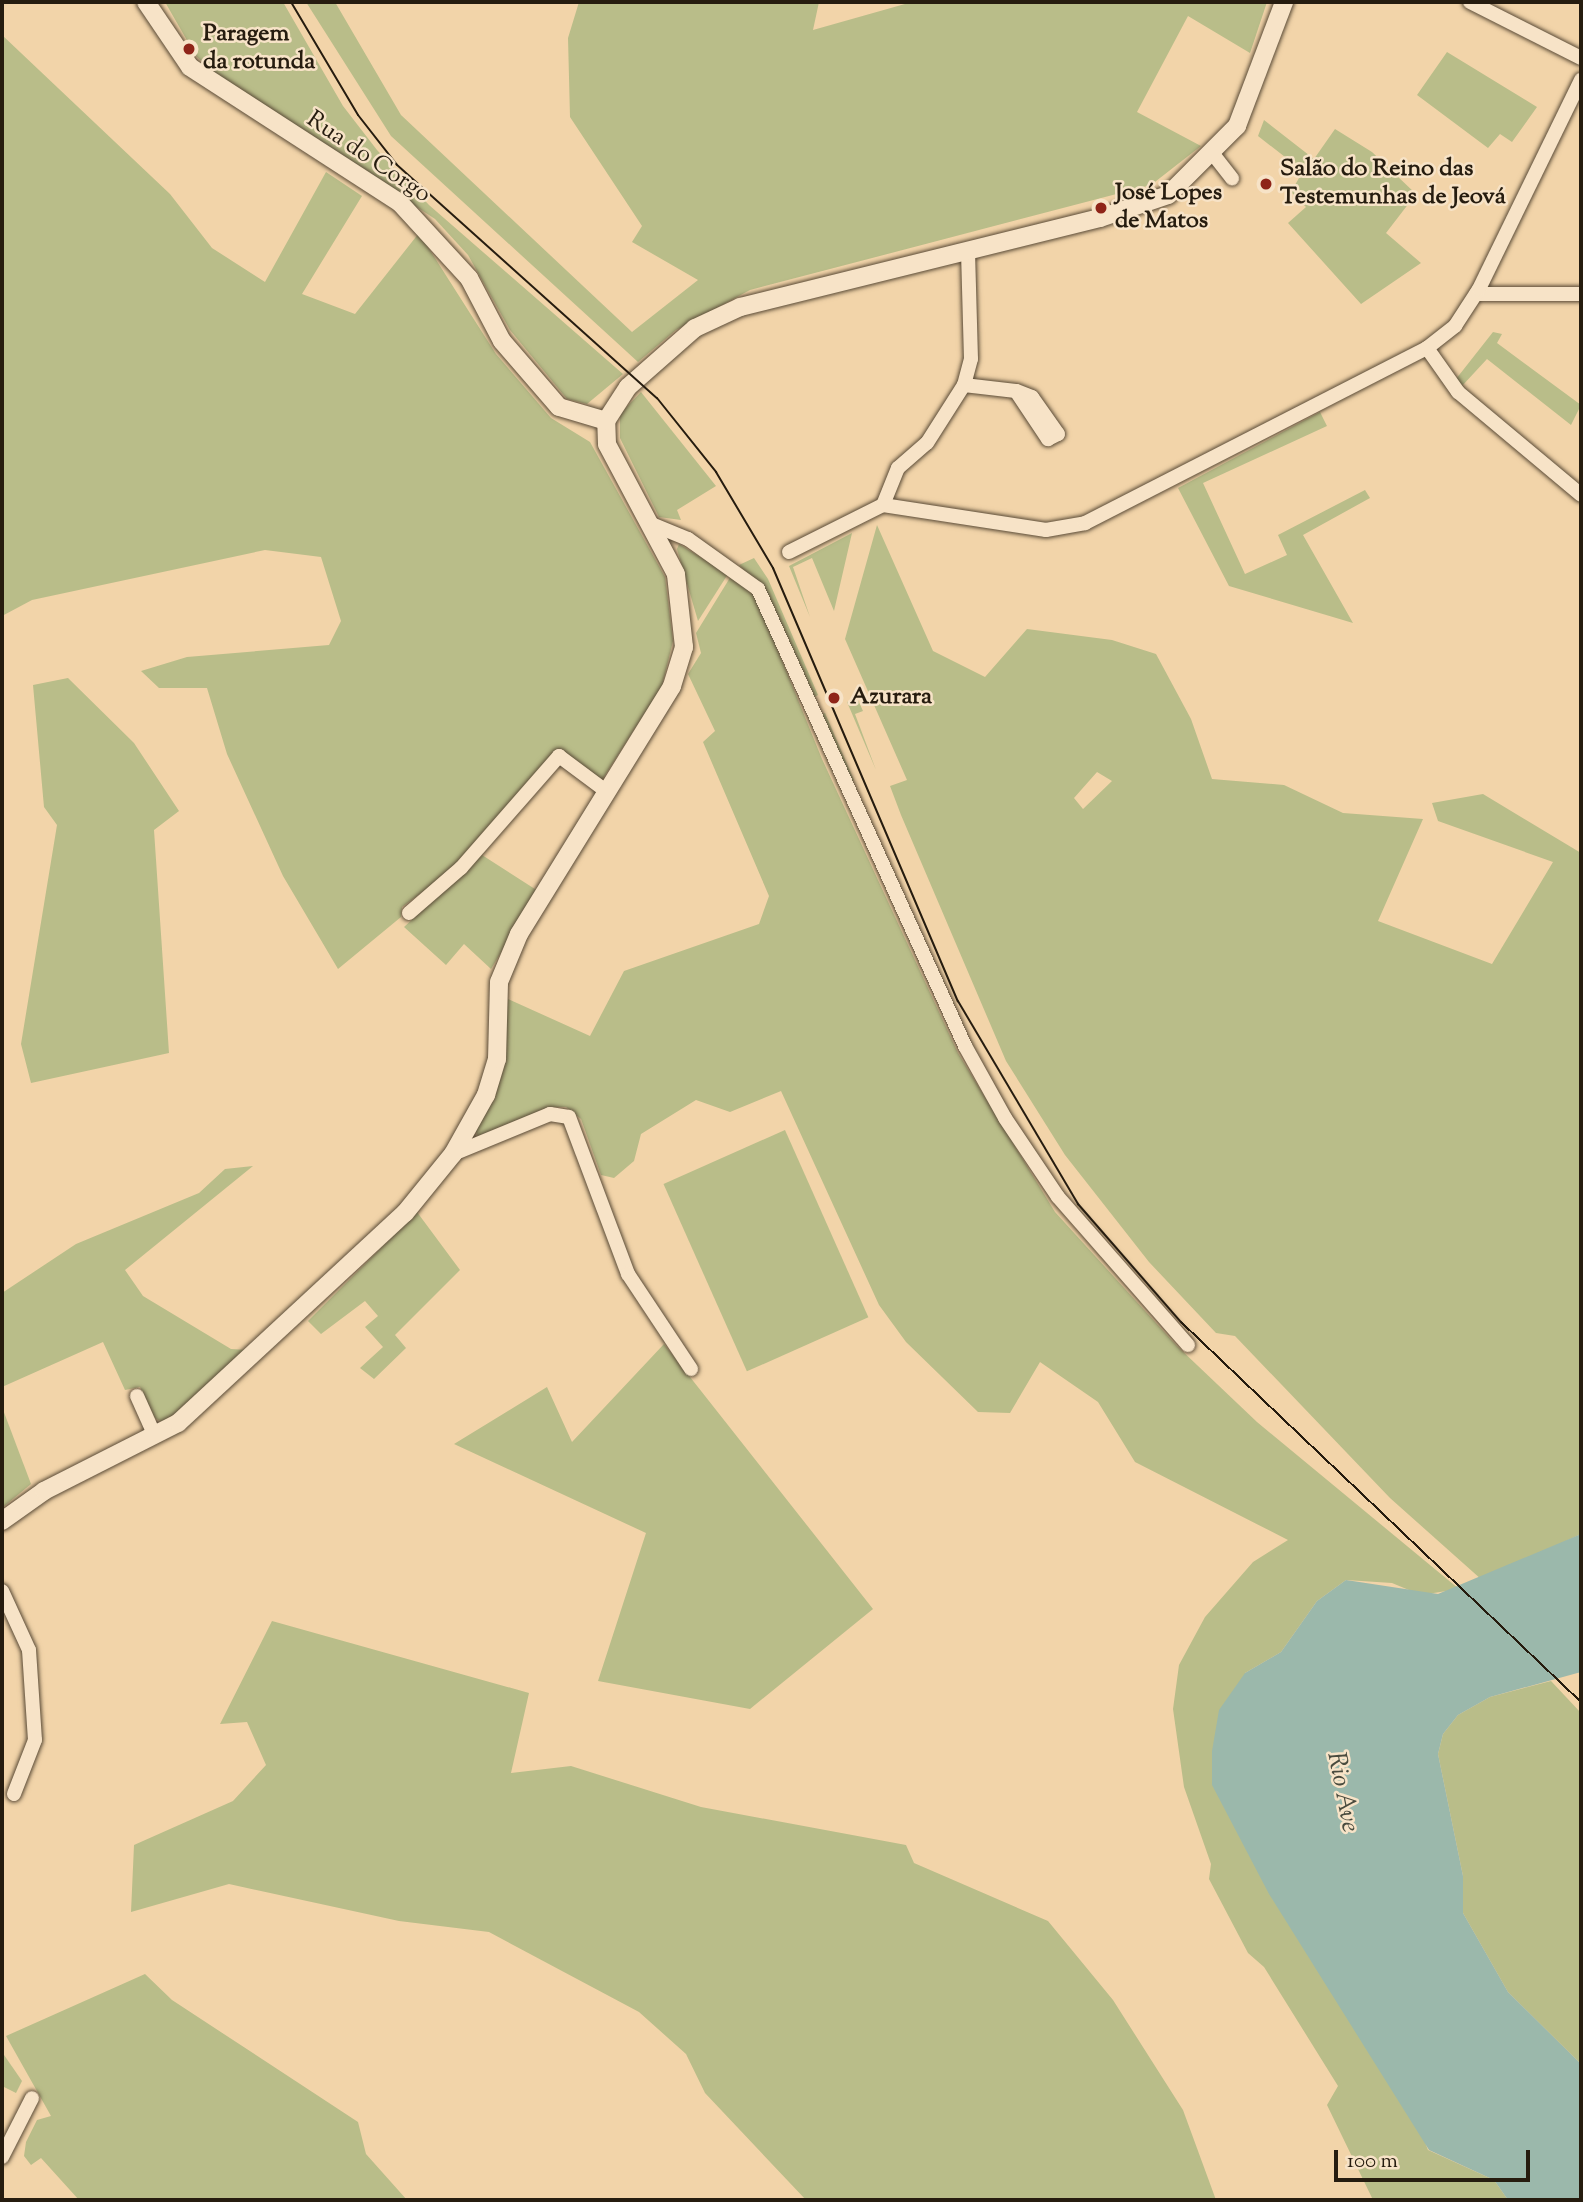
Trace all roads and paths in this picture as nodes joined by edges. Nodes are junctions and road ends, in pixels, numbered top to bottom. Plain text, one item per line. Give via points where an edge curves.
1 (146, 2) edge
2 (1284, 2) edge
3 (1470, 2) edge
4 (1581, 58) edge
5 (1581, 80) edge
6 (1213, 154) junction
7 (1232, 178) dead end
8 (968, 250) junction
9 (1476, 294) junction
10 (1581, 294) edge
11 (1427, 348) junction
12 (964, 385) junction
13 (1016, 391) dead end
14 (606, 421) junction
15 (1581, 495) edge
16 (883, 505) junction
17 (649, 523) junction
18 (789, 552) dead end
19 (606, 791) junction
20 (409, 913) dead end
21 (453, 1154) junction
22 (1188, 1345) dead end
23 (691, 1369) dead end
24 (137, 1396) dead end
25 (154, 1434) junction
26 (2, 1521) edge
27 (2, 1591) edge
28 (14, 1794) dead end
29 (32, 2098) dead end
30 (2, 2157) edge

1 - 14 street, Rua do Corgo via 190,67 400,203 469,278 502,341 559,407
2 - 6 street via 1237,126
3 - 4 street
5 - 9 street
6 - 7 street
6 - 8 street via 1168,195 1132,209
8 - 12 street via 971,359
8 - 14 street via 778,295 706,323 657,357
9 - 10 street
9 - 11 street via 1455,326
11 - 15 street via 1458,392
11 - 16 street via 1085,523 1046,530
12 - 13 street
12 - 16 street via 927,443 898,468
14 - 17 street via 607,444
16 - 18 street
17 - 19 street via 676,574 684,605 684,648 672,686
17 - 22 street via 688,539 758,589 965,1046 1005,1118 1058,1197
19 - 20 street via 559,756 461,868
19 - 21 street via 519,934 499,982 497,1059 486,1095
21 - 23 street via 550,1114 569,1117 628,1275
21 - 25 street via 405,1213 178,1423
24 - 25 street
25 - 26 street via 44,1491
27 - 28 street via 29,1650 35,1740
29 - 30 street

